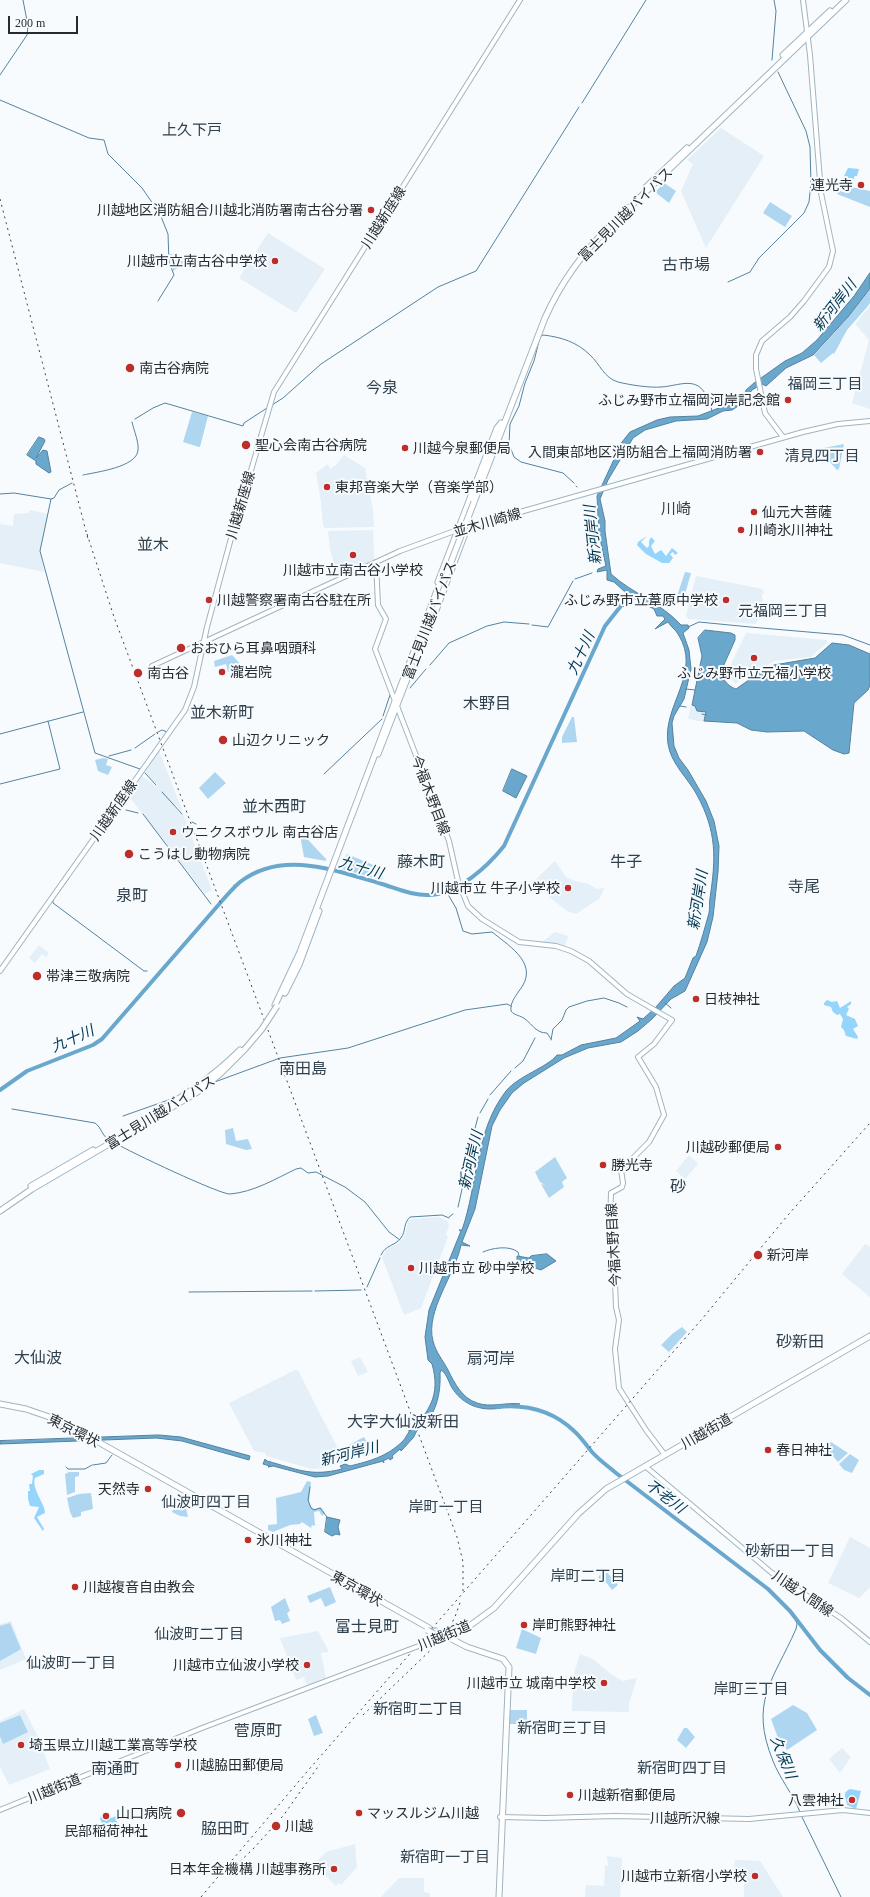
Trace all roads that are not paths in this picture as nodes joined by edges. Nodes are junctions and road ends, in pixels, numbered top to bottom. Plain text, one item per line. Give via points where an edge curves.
1 (520, 0) edge
2 (803, 0) edge
3 (842, 0) edge
4 (846, 0) edge
5 (808, 34) junction
6 (870, 422) edge
7 (501, 423) junction
8 (501, 431) junction
9 (783, 437) junction
10 (472, 502) junction
11 (467, 527) junction
12 (458, 530) junction
13 (376, 562) junction
14 (204, 641) junction
15 (419, 644) junction
16 (152, 666) dead end
17 (396, 704) junction
18 (0, 971) edge
19 (244, 1048) junction
20 (0, 1206) edge
21 (0, 1210) edge
22 (870, 1336) edge
23 (0, 1405) edge
24 (665, 1454) junction
25 (645, 1466) junction
26 (454, 1633) junction
27 (443, 1637) junction
28 (454, 1641) junction
29 (870, 1642) edge
30 (0, 1810) edge
31 (870, 1813) edge
32 (501, 1818) junction
33 (498, 1897) edge

1 - 14 main road, 川越新座線 via 274,392
2 - 5 main road
3 - 5 highway, 富士見川越バイパス
4 - 5 highway, 富士見川越バイパス
5 - 7 highway, 富士見川越バイパス via 609,223 578,257 545,310
5 - 8 highway, 富士見川越バイパス via 608,228 576,264 545,318
5 - 9 main road via 821,193 832,256 825,272 801,305 762,341 756,354 756,369 767,416
6 - 9 main road, 並木川崎線 via 833,425
7 - 10 highway, 富士見川越バイパス
7 - 12 highway
8 - 10 highway, 富士見川越バイパス
8 - 11 highway
9 - 11 main road, 並木川崎線
10 - 15 highway, 富士見川越バイパス, bridge
11 - 12 main road, 並木川崎線
11 - 15 highway via 432,620
12 - 13 main road, 並木川崎線
12 - 15 highway via 423,621
13 - 14 main road, 並木川崎線
13 - 17 main road, 今福木野目線 via 378,605 386,619 375,648
14 - 16 main road, 並木川崎線
14 - 18 main road, 川越新座線 via 194,687 185,710
15 - 17 highway, 富士見川越バイパス
17 - 19 highway, 富士見川越バイパス, bridge via 300,952 276,1006
17 - 24 main road, 今福木野目線 via 449,841 460,888 471,910 522,943 556,946 571,951 589,961 627,994 672,1020 654,1044 638,1057 656,1088 664,1115 649,1142 620,1171 623,1183 622,1187 611,1193 610,1226 616,1307 620,1320 616,1349 619,1388
19 - 20 highway, 富士見川越バイパス via 191,1092
19 - 21 highway, 富士見川越バイパス via 220,1074 192,1096
22 - 24 highway, 川越街道
23 - 27 highway, 東京環状 via 41,1416 79,1433
24 - 25 highway, 川越街道
25 - 26 highway, 川越街道 via 595,1498 494,1608 477,1622
25 - 29 main road, 川越入間線 via 772,1573 841,1618
26 - 27 highway, 川越街道
26 - 28 highway
27 - 28 highway, 東京環状
27 - 30 main road, 川越街道, bridge via 202,1728
27 - 32 highway, 東京環状 via 464,1649 499,1660 506,1667
28 - 32 highway, 東京環状 via 503,1659 509,1666
31 - 32 main road, 川越所沢線 via 843,1810 749,1819 615,1816
32 - 33 highway, 東京環状

